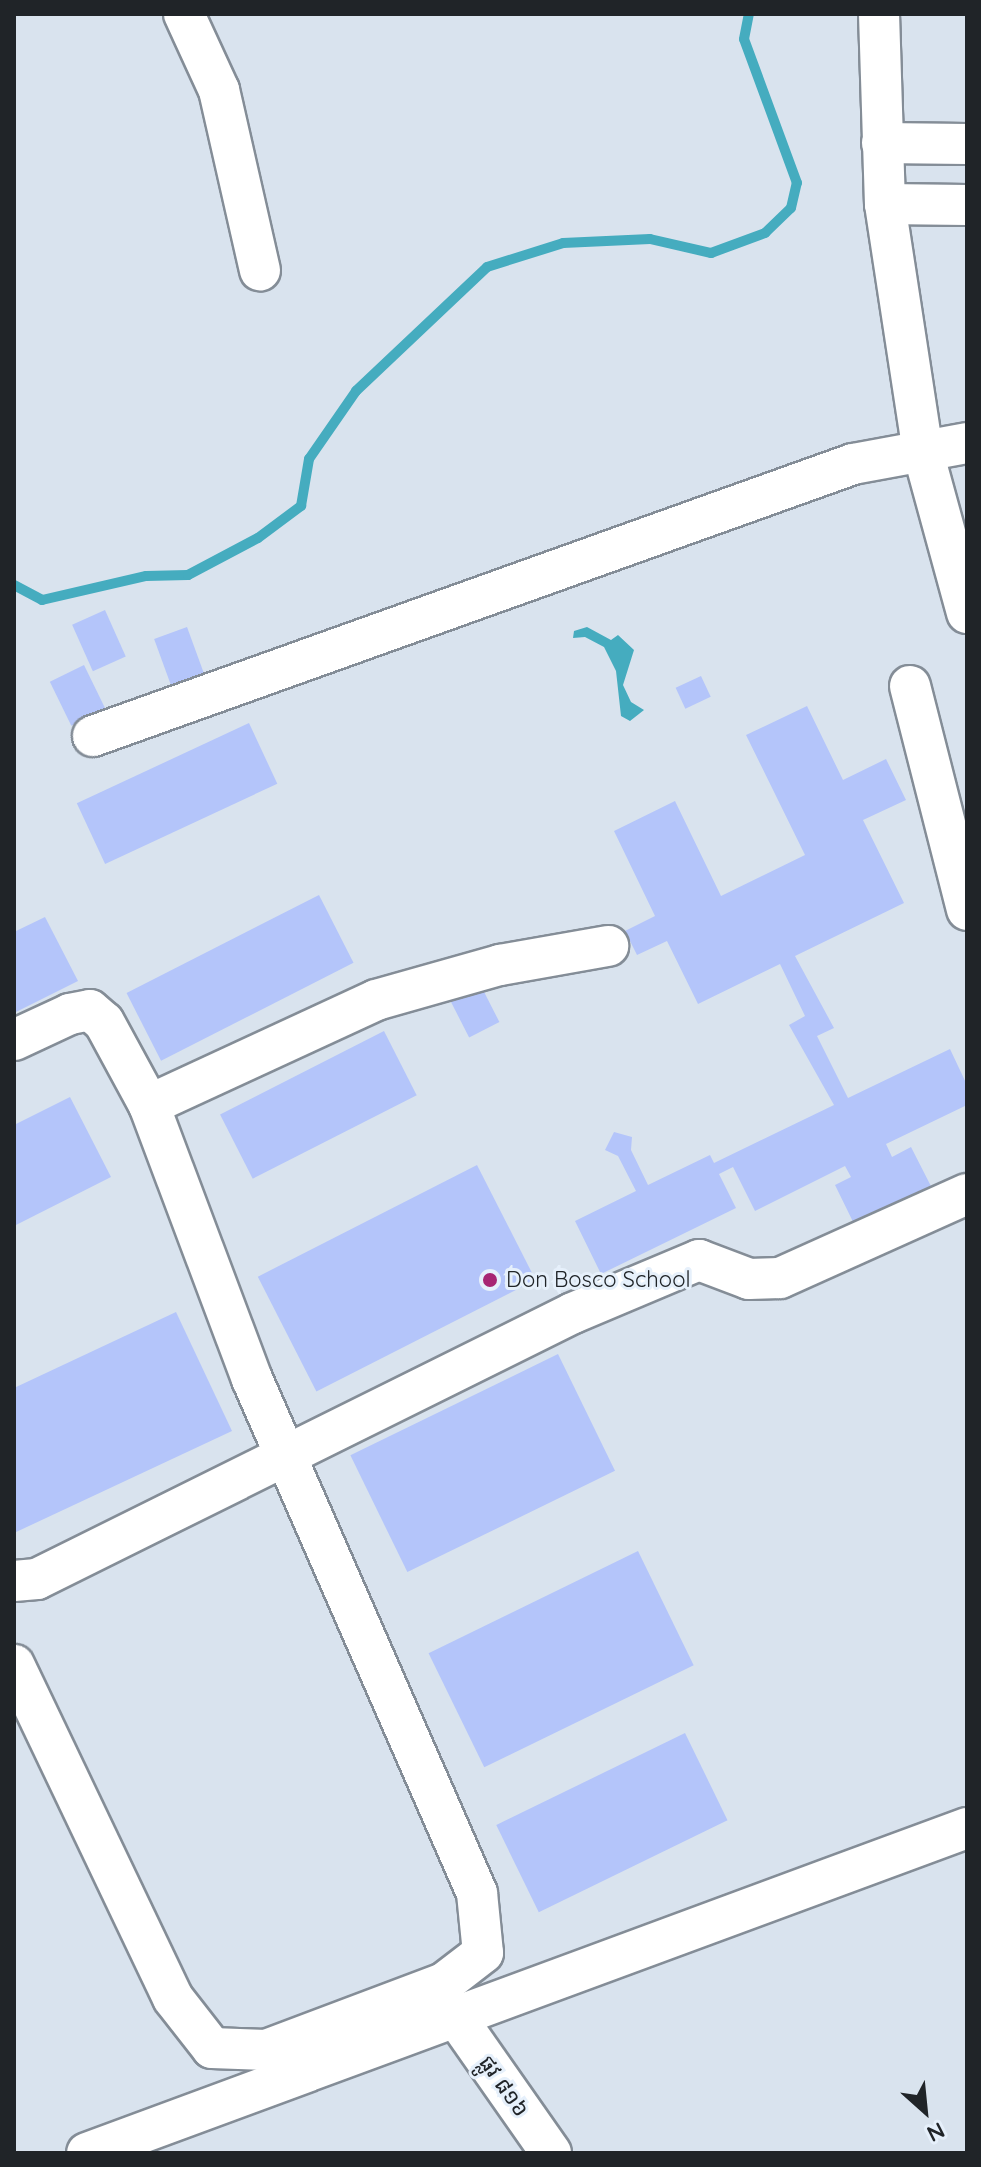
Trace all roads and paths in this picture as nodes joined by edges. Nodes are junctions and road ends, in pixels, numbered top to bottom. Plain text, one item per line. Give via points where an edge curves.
1 (184, 14) edge
2 (879, 14) edge
3 (882, 143) junction
4 (967, 144) edge
5 (885, 204) junction
6 (967, 205) edge
7 (260, 270) dead end
8 (967, 443) edge
9 (923, 452) junction
10 (967, 613) edge
11 (910, 686) dead end
12 (93, 736) dead end
13 (967, 910) edge
14 (608, 946) dead end
15 (14, 1040) edge
16 (149, 1105) junction
17 (967, 1194) edge
18 (284, 1454) junction
19 (14, 1581) edge
20 (14, 1665) edge
21 (967, 1828) edge
22 (458, 2020) junction
23 (87, 2153) edge
24 (551, 2153) edge

1 - 7 street via 219,90
2 - 3 street
3 - 4 street
3 - 5 street
5 - 6 street
5 - 9 street
8 - 9 street
9 - 10 street
9 - 12 street via 838,469
11 - 13 street
14 - 16 street via 500,965 390,995
15 - 16 street via 90,1010 104,1022
16 - 18 street
17 - 18 street via 780,1278 749,1279 699,1260 573,1313
18 - 19 street via 37,1579
18 - 20 street via 477,1893 483,1953 444,1983 266,2050 212,2048 173,1998
21 - 22 street
22 - 23 street
22 - 24 street, ផ្លូវ ៨១៦

